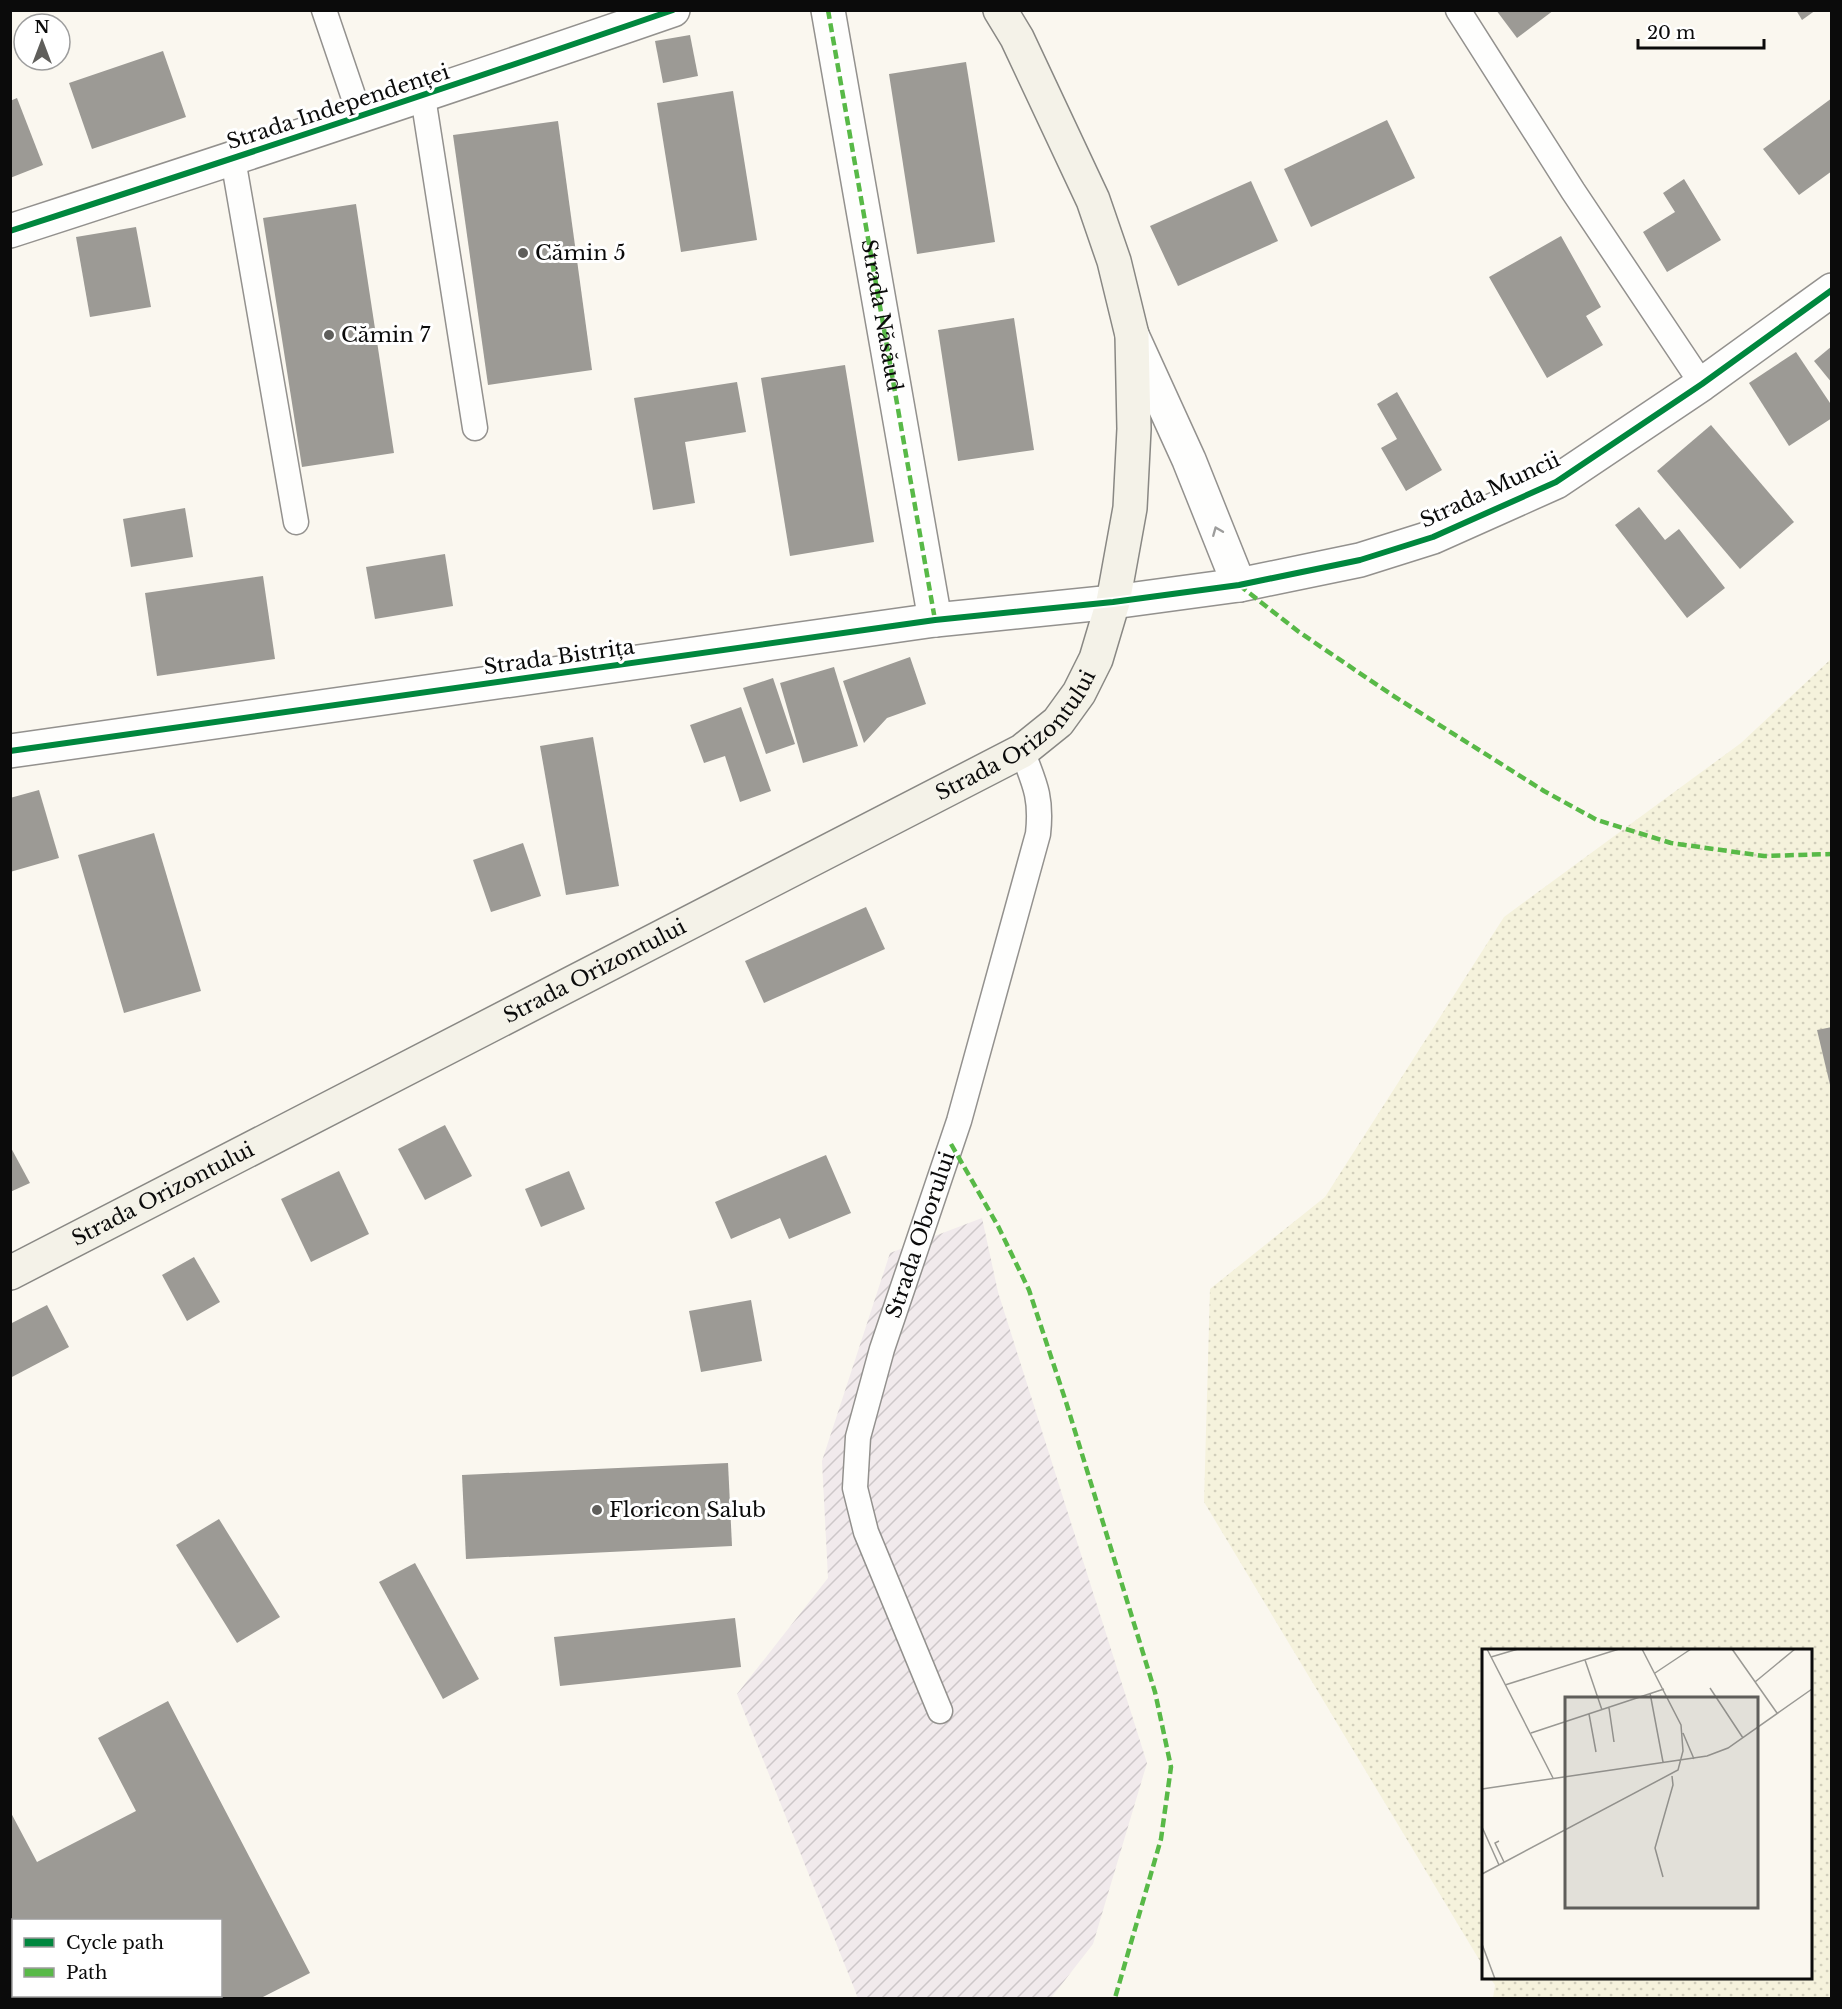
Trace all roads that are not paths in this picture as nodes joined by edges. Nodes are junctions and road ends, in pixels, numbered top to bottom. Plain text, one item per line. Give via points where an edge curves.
1 (324, 10) edge
2 (674, 10) edge
3 (828, 10) edge
4 (1000, 10) edge
5 (1458, 10) edge
6 (423, 97) junction
7 (360, 116) junction
8 (233, 159) junction
9 (10, 231) edge
10 (1832, 290) edge
11 (1132, 335) junction
12 (1701, 384) junction
13 (475, 428) dead end
14 (296, 522) dead end
15 (1239, 585) junction
16 (1113, 602) junction
17 (935, 620) junction
18 (1022, 751) junction
19 (10, 752) edge
20 (10, 1273) edge
21 (940, 1711) dead end

1 - 7 lane
2 - 6 street, Strada Independenței
3 - 17 street, Strada Năsăud
4 - 11 main road, Strada Orizontului via 1093,200 1114,261
5 - 12 lane
6 - 7 street, Strada Independenței
6 - 13 lane
7 - 8 street, Strada Independenței
8 - 9 street, Strada Independenței
8 - 14 lane
10 - 12 street, Strada Muncii
15 -> 11 street
11 - 16 main road, Strada Orizontului via 1134,429 1130,508
12 - 15 street, Strada Muncii via 1556,482 1489,513 1433,537 1360,560
15 - 16 street, Strada Muncii
16 - 17 street, Strada Bistrița
16 - 18 main road, Strada Orizontului via 1096,659 1079,693 1058,722
17 - 19 street, Strada Bistrița
18 - 20 main road, Strada Orizontului
18 - 21 lane, Strada Oborului via 1037,789 1038,834 959,1121 882,1349 858,1437 855,1488 866,1532

